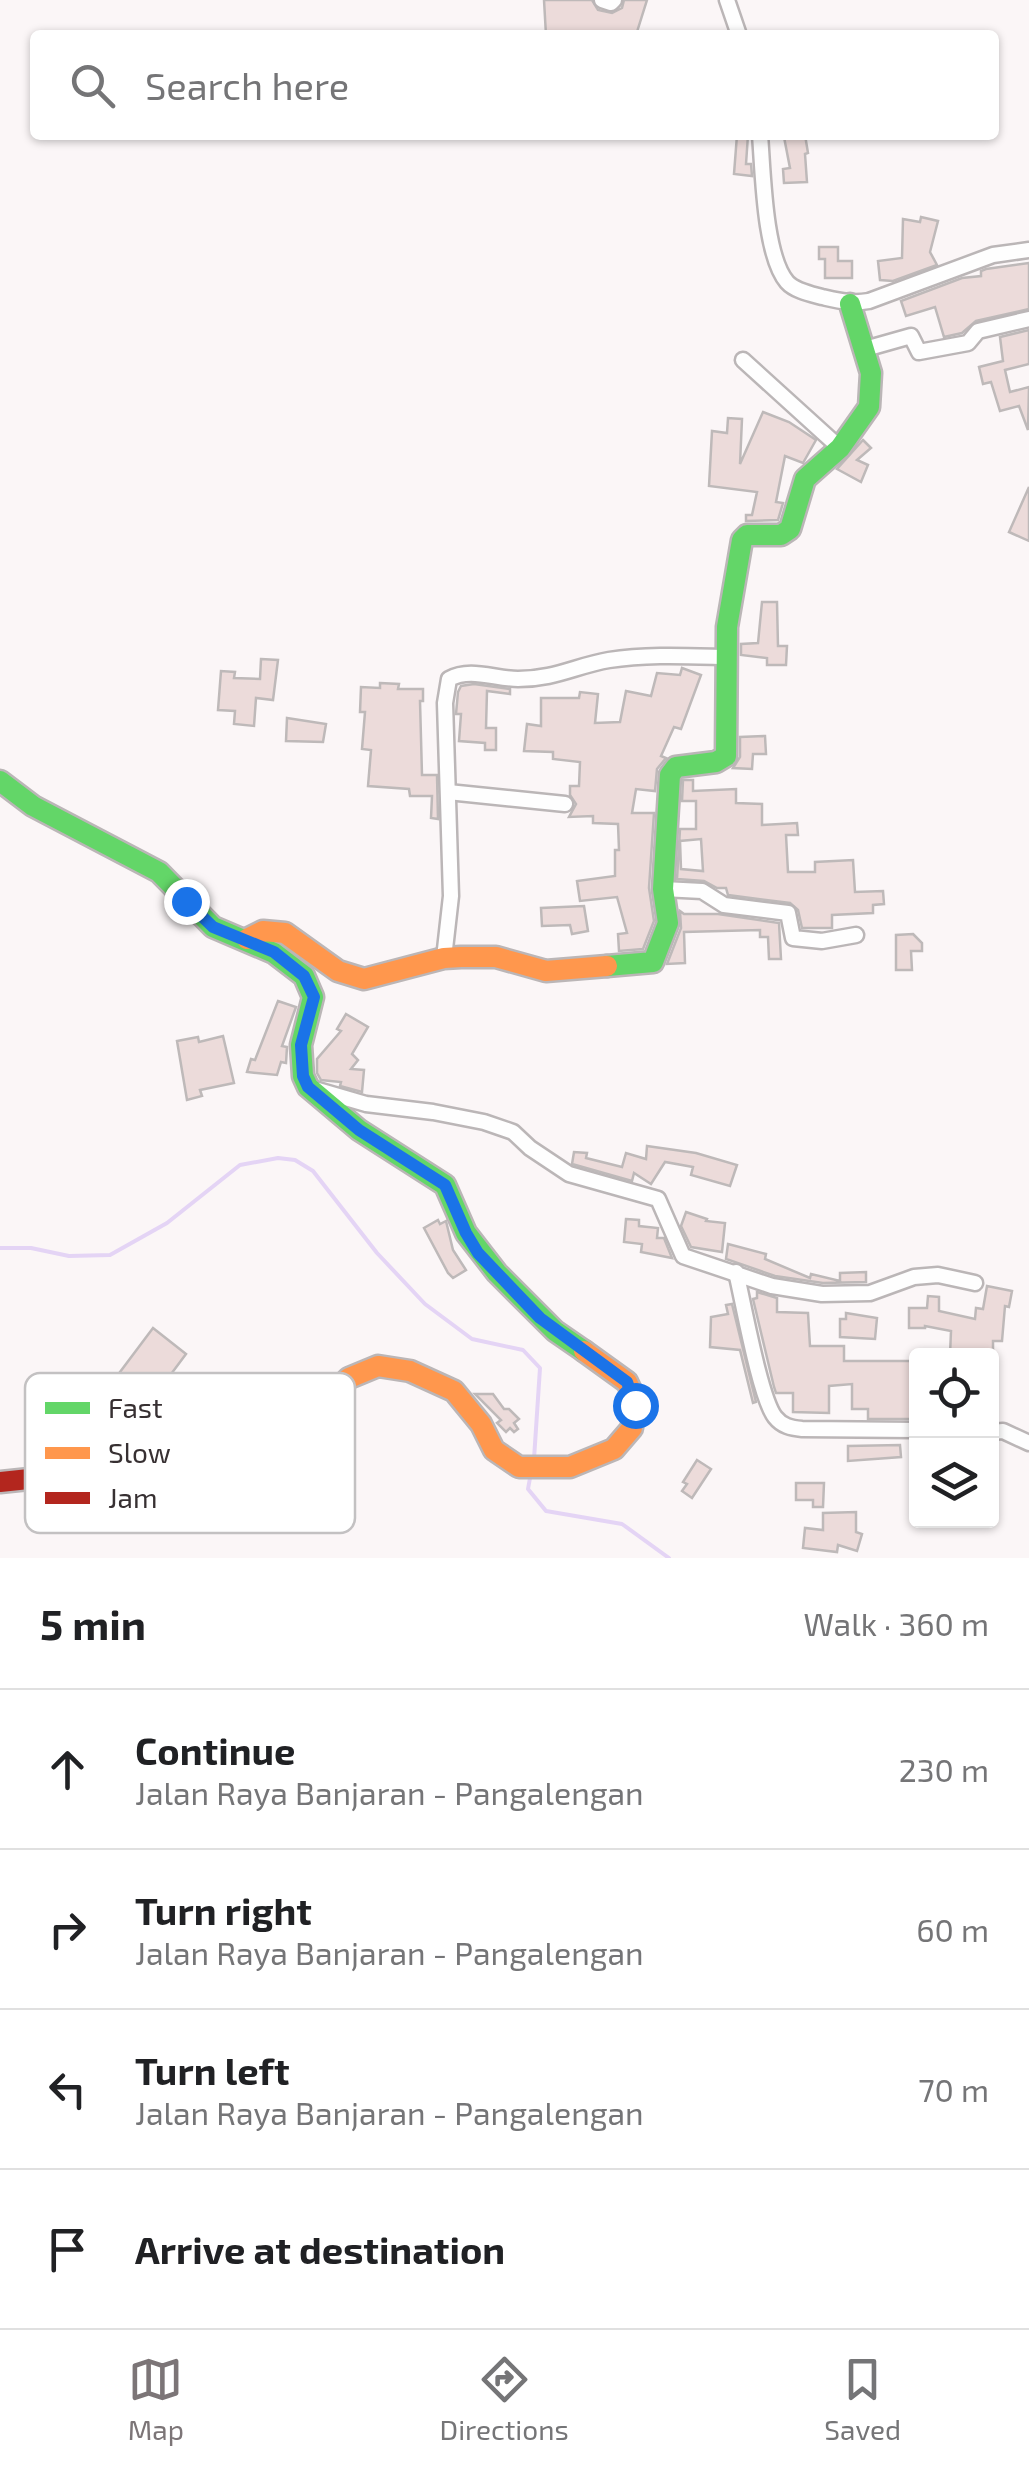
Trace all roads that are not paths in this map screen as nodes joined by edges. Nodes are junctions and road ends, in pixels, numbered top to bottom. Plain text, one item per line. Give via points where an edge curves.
1 (602, 0) edge
2 (614, 0) edge
3 (727, 0) edge
4 (737, 30) edge
5 (760, 140) edge
6 (1029, 250) edge
7 (850, 304) junction
8 (1029, 319) edge
9 (865, 349) junction
10 (743, 360) dead end
11 (840, 448) junction
12 (726, 657) junction
13 (0, 781) edge
14 (448, 792) junction
15 (565, 804) dead end
16 (663, 889) junction
17 (856, 935) dead end
18 (247, 939) junction
19 (444, 958) junction
20 (308, 1087) junction
21 (736, 1272) junction
22 (975, 1283) dead end
23 (355, 1376) edge
24 (909, 1430) edge
25 (999, 1431) edge
26 (1029, 1443) edge
27 (25, 1479) edge
28 (0, 1482) edge

1 - 2 street
3 - 4 street
5 - 7 street via 766,208 782,273 796,289
6 - 7 street
7 - 9 main road
8 - 9 street via 929,352 919,352 911,336
9 - 11 main road via 872,373 869,407
10 - 11 street
11 - 12 main road via 805,479 790,529 742,540
12 - 14 street via 612,660 552,678 452,677 445,703
12 - 16 main road via 726,756 676,767 670,776
13 - 18 main road via 33,806 159,872 213,927
14 - 15 street
14 - 19 street via 451,896
16 - 17 street via 702,890 724,905 788,913 793,938
16 - 19 main road via 668,923 653,962 546,971 496,958
18 - 19 main road via 264,931 285,933 338,971 364,979
18 - 20 main road via 292,965 311,986 301,1045
20 - 21 street via 513,1132 569,1174 654,1196 680,1253
20 - 23 main road via 359,1130 445,1185 466,1233 515,1293 566,1340 627,1382 635,1405 632,1428 603,1456 570,1467 519,1467 494,1450 454,1391 410,1371 378,1366
21 - 22 street via 793,1291 845,1296 914,1277
21 - 24 street via 776,1419 788,1428
25 - 26 street
27 - 28 main road

